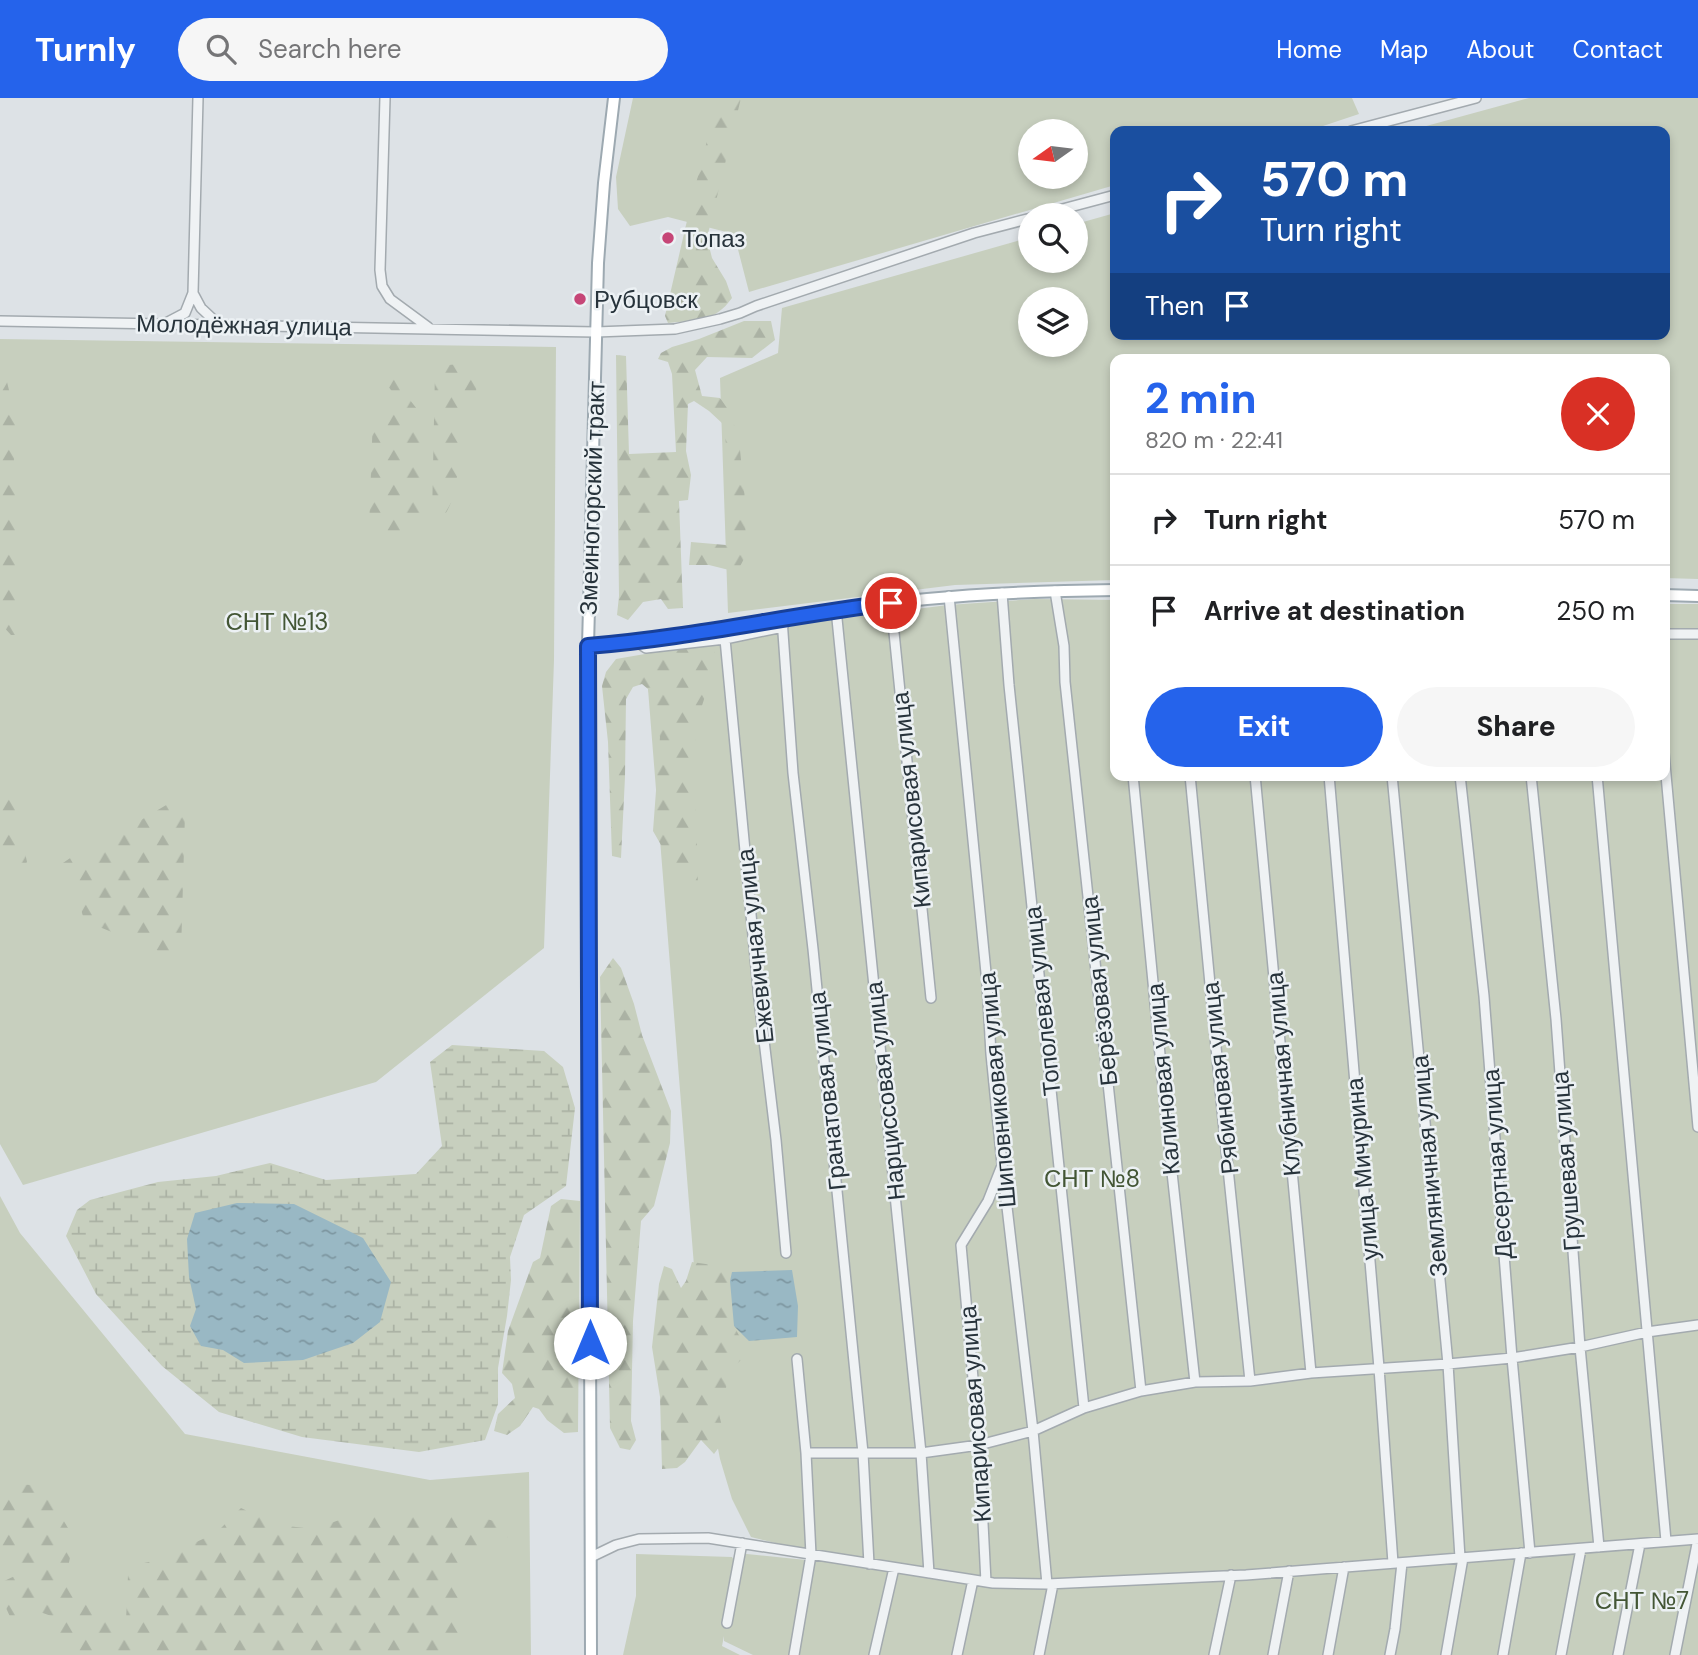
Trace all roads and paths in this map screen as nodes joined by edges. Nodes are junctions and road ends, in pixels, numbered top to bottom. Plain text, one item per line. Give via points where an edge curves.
1 (198, 98) edge
2 (385, 98) edge
3 (614, 98) edge
4 (1476, 98) edge
5 (1370, 126) edge
6 (1110, 196) edge
7 (1085, 203) edge
8 (1018, 222) edge
9 (193, 293) junction
10 (0, 321) edge
11 (164, 324) junction
12 (218, 324) junction
13 (430, 328) junction
14 (596, 332) junction
15 (1110, 590) edge
16 (1055, 591) junction
17 (1002, 593) junction
18 (1670, 595) edge
19 (949, 596) junction
20 (1698, 596) edge
21 (891, 603) junction
22 (835, 610) junction
23 (783, 623) junction
24 (1670, 634) edge
25 (1698, 634) edge
26 (725, 639) junction
27 (637, 642) junction
28 (588, 646) junction
29 (1134, 781) edge
30 (1191, 781) edge
31 (1256, 781) edge
32 (1330, 781) edge
33 (1393, 781) edge
34 (1461, 781) edge
35 (1532, 781) edge
36 (1598, 781) edge
37 (1667, 781) edge
38 (931, 998) dead end
39 (1698, 1126) edge
40 (1002, 1164) junction
41 (786, 1253) dead end
42 (1698, 1325) edge
43 (1647, 1332) junction
44 (1580, 1347) junction
45 (1512, 1357) junction
46 (797, 1359) dead end
47 (1448, 1364) junction
48 (1379, 1368) junction
49 (1311, 1373) junction
50 (1250, 1381) junction
51 (1195, 1382) junction
52 (1141, 1391) junction
53 (1084, 1408) junction
54 (1033, 1431) junction
55 (979, 1445) junction
56 (806, 1453) junction
57 (863, 1453) junction
58 (921, 1453) junction
59 (1698, 1539) edge
60 (1666, 1541) junction
61 (742, 1543) junction
62 (1640, 1544) junction
63 (1599, 1547) junction
64 (1581, 1549) junction
65 (1525, 1553) junction
66 (811, 1555) junction
67 (591, 1557) junction
68 (1462, 1558) junction
69 (1397, 1563) junction
70 (869, 1564) junction
71 (1345, 1567) junction
72 (894, 1568) junction
73 (1289, 1572) junction
74 (929, 1573) junction
75 (1231, 1576) junction
76 (973, 1580) junction
77 (986, 1582) junction
78 (1050, 1584) junction
79 (727, 1623) dead end
80 (591, 1655) edge
81 (794, 1655) edge
82 (874, 1655) edge
83 (957, 1655) edge
84 (1039, 1655) edge
85 (1214, 1655) edge
86 (1273, 1655) edge
87 (1328, 1655) edge
88 (1390, 1655) edge
89 (1446, 1655) edge
90 (1503, 1655) edge
91 (1561, 1655) edge
92 (1618, 1655) edge
93 (1675, 1655) edge

1 - 9 street
2 - 13 street via 382,286 390,299
3 - 14 main road, Змеиногорский тракт
4 - 5 street
6 - 7 street
8 - 14 street, Молодёжная улица via 720,319 675,330
9 - 11 street via 185,313
9 - 12 street
10 - 11 street, Молодёжная улица
11 - 12 street, Молодёжная улица
12 - 13 street, Молодёжная улица
13 - 14 street, Молодёжная улица
14 - 28 main road, Змеиногорский тракт
15 - 16 main road
16 - 17 main road
16 - 52 street, Берёзовая улица
17 - 19 main road
17 - 53 street, Тополевая улица
18 - 20 main road
19 - 21 main road
19 - 40 street, Шиповниковая улица
21 - 22 main road
21 - 38 street, Кипарисовая улица
22 - 23 main road
22 - 58 street, Нарциссовая улица
23 - 26 street
23 - 27 main road
23 - 57 street, Гранатовая улица via 793,773
24 - 25 street
26 - 27 street via 646,648
26 - 41 street, Ежевичная улица
27 - 28 main road
28 - 67 main road, Змеиногорский тракт
29 - 51 street, Калиновая улица
30 - 50 street, Рябиновая улица
31 - 49 street, Клубничная улица
32 - 48 street, улица Мичурина
33 - 47 street, Земляничная улица
34 - 45 street, Десертная улица via 1484,996
35 - 44 street, Грушевая улица via 1556,1019
36 - 43 street
37 - 39 street
40 - 54 street, Шиповниковая улица
40 - 55 street, Кипарисовая улица via 988,1201 961,1245
42 - 43 street
43 - 44 street
43 - 60 street
44 - 45 street
44 - 63 street, Грушевая улица
45 - 47 street
45 - 65 street, Десертная улица
46 - 56 street
47 - 48 street
47 - 68 street, Земляничная улица
48 - 49 street
48 - 69 street, улица Мичурина
49 - 50 street
50 - 51 street
51 - 52 street
52 - 53 street
53 - 54 street
54 - 55 street
54 - 78 street, Шиповниковая улица
55 - 58 street
55 - 77 street, Кипарисовая улица
56 - 57 street
56 - 66 street
57 - 58 street
57 - 70 street, Гранатовая улица
58 - 74 street, Нарциссовая улица
59 - 60 street
59 - 93 street
60 - 62 street
61 - 66 street
61 - 67 street via 708,1538 639,1539
61 - 79 street
62 - 63 street
62 - 92 street
63 - 64 street
64 - 65 street
64 - 91 street
65 - 68 street
65 - 90 street, Десертная улица
66 - 70 street
66 - 81 street
67 - 80 main road, Змеиногорский тракт
68 - 69 street
68 - 89 street, Земляничная улица
69 - 71 street
69 - 88 street, улица Мичурина
70 - 72 street
71 - 73 street
71 - 87 street
72 - 74 street
72 - 82 street
73 - 75 street
73 - 86 street
74 - 76 street
75 - 78 street
75 - 85 street
76 - 77 street
76 - 83 street
77 - 78 street
78 - 84 street, Шиповниковая улица

